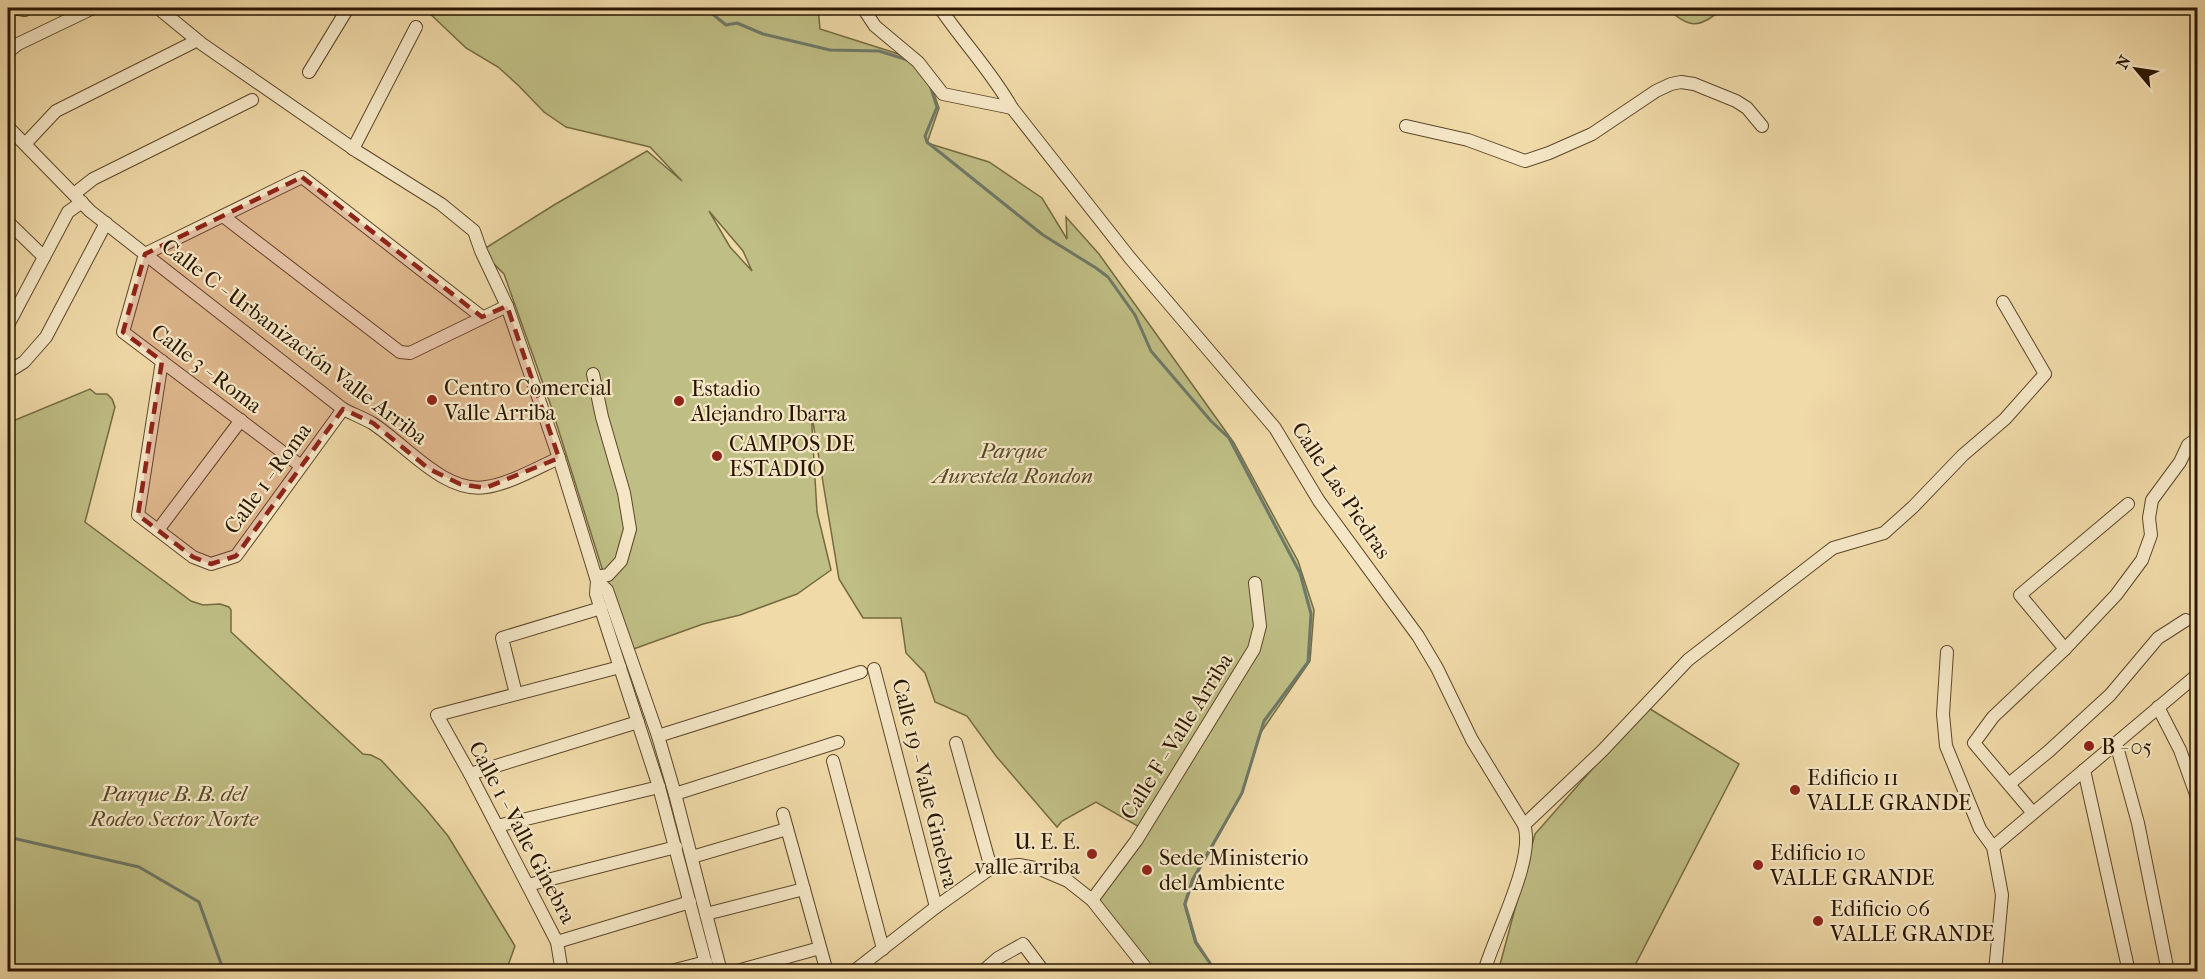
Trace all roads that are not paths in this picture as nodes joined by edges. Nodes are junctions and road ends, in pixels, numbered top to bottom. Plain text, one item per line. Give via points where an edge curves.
1 (12, 8) edge
2 (27, 8) edge
3 (93, 8) edge
4 (158, 8) edge
5 (348, 8) edge
6 (863, 8) edge
7 (940, 8) edge
8 (416, 27) dead end
9 (192, 43) dead end
10 (8, 52) edge
11 (309, 72) dead end
12 (252, 100) dead end
13 (1012, 108) junction
14 (1406, 126) dead end
15 (1762, 126) dead end
16 (8, 127) edge
17 (25, 144) junction
18 (353, 149) junction
19 (78, 198) junction
20 (223, 216) junction
21 (8, 222) edge
22 (106, 223) junction
23 (145, 254) junction
24 (44, 257) junction
25 (2003, 302) dead end
26 (507, 306) junction
27 (483, 317) junction
28 (8, 325) edge
29 (162, 361) junction
30 (8, 372) edge
31 (593, 374) dead end
32 (343, 409) junction
33 (241, 420) junction
34 (2198, 438) edge
35 (559, 458) junction
36 (301, 466) junction
37 (2128, 504) dead end
38 (158, 530) junction
39 (596, 579) junction
40 (1255, 583) dead end
41 (601, 608) junction
42 (2186, 620) dead end
43 (2065, 650) junction
44 (1947, 652) dead end
45 (620, 667) junction
46 (874, 669) dead end
47 (861, 672) dead end
48 (2198, 674) edge
49 (516, 694) junction
50 (2158, 707) junction
51 (638, 722) junction
52 (657, 736) junction
53 (838, 742) dead end
54 (956, 743) dead end
55 (2116, 743) junction
56 (833, 761) dead end
57 (2084, 770) junction
58 (470, 774) junction
59 (2009, 784) junction
60 (659, 787) junction
61 (675, 794) junction
62 (2198, 800) edge
63 (2033, 813) junction
64 (783, 814) dead end
65 (1524, 825) junction
66 (497, 826) junction
67 (787, 829) junction
68 (676, 847) junction
69 (1993, 847) junction
70 (692, 857) junction
71 (991, 868) junction
72 (528, 885) junction
73 (804, 889) junction
74 (1092, 900) junction
75 (690, 902) junction
76 (936, 907) junction
77 (706, 914) junction
78 (557, 942) junction
79 (820, 948) junction
80 (883, 949) junction
81 (707, 967) edge
82 (562, 972) edge
83 (667, 972) edge
84 (721, 972) edge
85 (733, 972) edge
86 (827, 972) edge
87 (853, 972) edge
88 (982, 972) edge
89 (1044, 972) edge
90 (1149, 972) edge
91 (1484, 972) edge
92 (1995, 972) edge
93 (2129, 972) edge
94 (2168, 972) edge

1 - 2 street
3 - 10 street
4 - 18 street via 202,44
5 - 11 street
6 - 13 street via 875,26 918,62 943,94
7 - 13 street, Calle Las Piedras via 996,80
8 - 18 street
9 - 17 street via 56,111
12 - 19 street via 93,179
13 - 65 street, Calle Las Piedras via 1130,258 1275,428 1319,501 1414,629 1472,740
14 - 15 street via 1468,140 1525,161 1592,134 1656,91 1682,82 1736,101
16 - 17 street, Calle C - Urbanización Valle Arriba
17 - 19 street, Calle C - Urbanización Valle Arriba
18 - 26 street via 441,204 474,231
19 - 22 street, Calle C - Urbanización Valle Arriba
19 - 24 street
20 - 23 street
20 - 27 street via 400,352 410,353
20 - 27 street via 303,177
21 - 24 street
22 - 23 street, Calle C - Urbanización Valle Arriba
22 - 30 street via 46,337 24,362
23 - 29 street, Calle 3 - Roma via 123,332
23 - 32 street, Calle C - Urbanización Valle Arriba
24 - 28 street
25 - 65 street via 2045,374 2004,419 1884,533 1833,548 1688,660 1602,751
26 - 27 street
26 - 35 street
29 - 33 street, Calle 3 - Roma
29 - 38 street, Calle 1 - Roma via 138,515
31 - 39 street via 630,529 621,561 608,575
32 - 35 street, Calle C - Urbanización Valle Arriba via 373,423 429,469 460,484 485,488
32 - 36 street, Calle 1 - Roma
33 - 36 street, Calle 3 - Roma
33 - 38 street
34 - 43 street via 2188,445 2152,500 2151,535 2142,560
35 - 39 street
36 - 38 street, Calle 1 - Roma via 236,556 211,564 193,557
37 - 43 street via 2020,595
39 - 41 street
39 - 52 street via 607,590
40 - 74 street, Calle F - Valle Arriba via 1260,626 1254,649 1136,841
41 - 45 street
41 - 49 street via 502,638
42 - 59 street via 2158,638 2110,695
43 - 59 street via 1993,717 1974,743
44 - 69 street via 1946,746 1980,829
45 - 49 street
45 - 51 street
46 - 76 street, Calle 19 - Valle Ginebra
47 - 52 street
48 - 50 street
49 - 58 street, Calle 1 - Valle Ginebra via 436,715
50 - 55 street
50 - 62 street via 2180,750
51 - 58 street
51 - 60 street
52 - 61 street
53 - 61 street
54 - 71 street
55 - 57 street
55 - 94 street via 2138,823
56 - 80 street
57 - 63 street
57 - 93 street
58 - 66 street, Calle 1 - Valle Ginebra
59 - 63 street
60 - 66 street
60 - 68 street
61 - 70 street
63 - 69 street
64 - 67 street
65 - 91 street via 1528,835 1521,869
66 - 72 street, Calle 1 - Valle Ginebra
67 - 70 street
67 - 73 street
68 - 72 street
68 - 75 street
69 - 92 street via 2002,895
70 - 77 street
71 - 74 street via 1019,865 1040,869 1068,881
71 - 76 street
72 - 78 street, Calle 1 - Valle Ginebra
73 - 77 street
73 - 79 street
74 - 90 street
75 - 78 street
75 - 81 street
76 - 80 street
77 - 84 street
78 - 82 street, Calle 1 - Valle Ginebra
79 - 85 street
79 - 86 street
80 - 87 street
81 - 83 street
88 - 89 street via 1023,944

